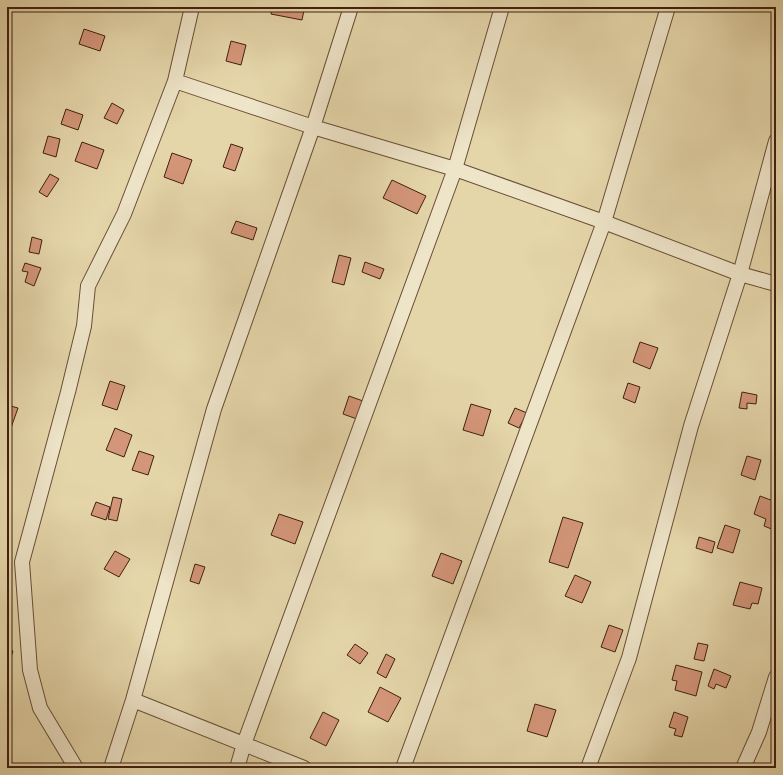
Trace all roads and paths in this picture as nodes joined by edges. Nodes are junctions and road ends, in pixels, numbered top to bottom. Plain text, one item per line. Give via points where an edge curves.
1 (192, 7) edge
2 (351, 7) edge
3 (502, 7) edge
4 (668, 7) edge
5 (175, 81) junction
6 (313, 128) junction
7 (776, 141) edge
8 (455, 170) junction
9 (604, 222) junction
10 (740, 274) junction
11 (776, 284) edge
12 (776, 677) edge
13 (133, 700) junction
14 (244, 744) junction
15 (76, 768) edge
16 (111, 768) edge
17 (237, 768) edge
18 (304, 768) edge
19 (403, 768) edge
20 (588, 768) edge
21 (743, 768) edge

1 - 5 street
2 - 6 street
3 - 8 street
4 - 9 street
5 - 6 street
5 - 15 street via 124,214 88,286 84,326 74,370 22,562 30,670 40,708
6 - 8 street
6 - 13 street via 214,409
7 - 10 street
8 - 9 street
8 - 14 street
9 - 10 street
9 - 19 street
10 - 11 street
10 - 20 street via 691,426 629,658
12 - 21 street via 759,732
13 - 14 street
13 - 16 street
14 - 17 street
14 - 18 street

